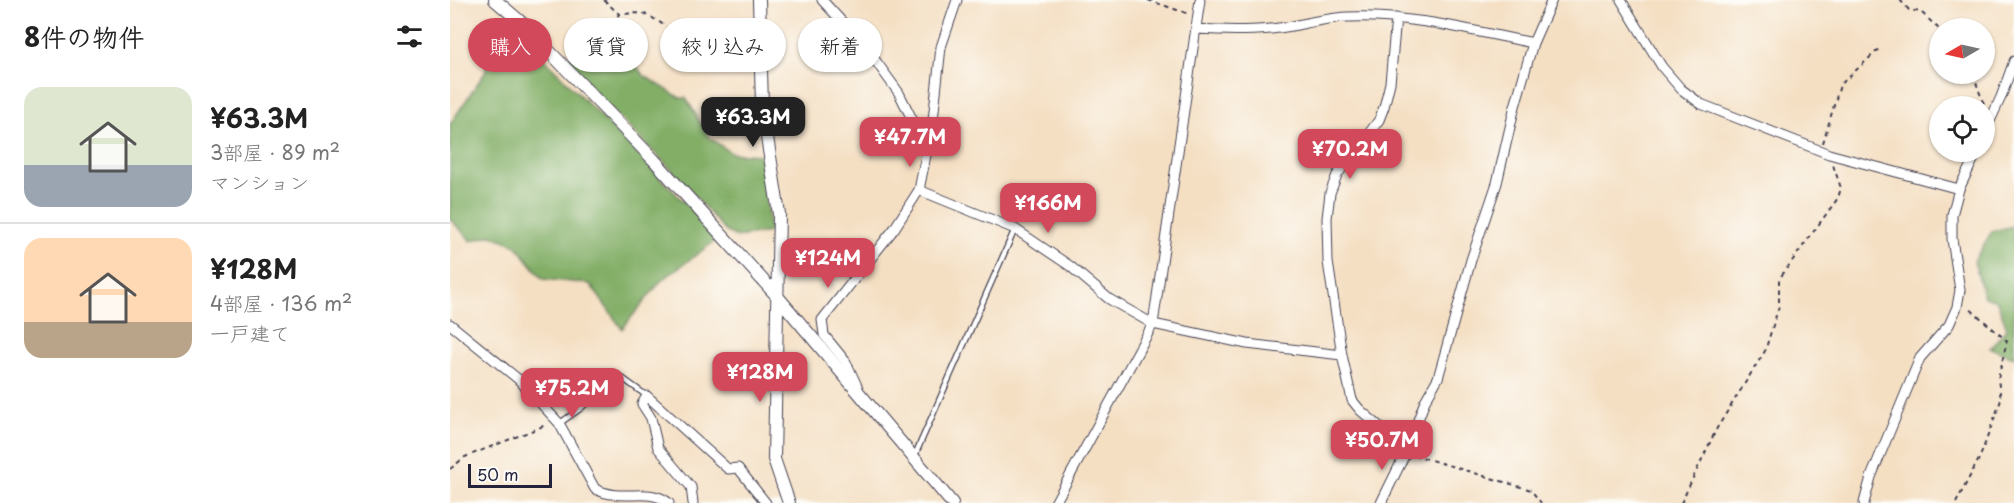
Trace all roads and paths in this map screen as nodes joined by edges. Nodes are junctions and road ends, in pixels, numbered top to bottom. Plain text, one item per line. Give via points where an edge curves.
1 (495, 0) edge
2 (604, 0) edge
3 (759, 0) edge
4 (822, 0) edge
5 (957, 0) edge
6 (1148, 0) edge
7 (1200, 0) edge
8 (1552, 0) edge
9 (1622, 0) edge
10 (1900, 0) edge
11 (619, 14) junction
12 (1198, 16) junction
13 (760, 18) edge
14 (1396, 18) junction
15 (1929, 20) edge
16 (660, 22) edge
17 (1196, 29) junction
18 (1533, 43) junction
19 (1879, 49) dead end
20 (554, 57) junction
21 (2014, 61) edge
22 (761, 72) edge
23 (1995, 112) edge
24 (928, 151) junction
25 (1825, 153) junction
26 (1972, 162) edge
27 (1959, 189) junction
28 (919, 190) junction
29 (1015, 229) junction
30 (777, 296) junction
31 (1958, 299) junction
32 (1153, 324) junction
33 (452, 327) edge
34 (1342, 355) junction
35 (647, 396) junction
36 (862, 397) junction
37 (558, 422) junction
38 (1407, 450) junction
39 (914, 458) junction
40 (450, 469) edge
41 (669, 503) edge
42 (693, 503) edge
43 (766, 503) edge
44 (789, 503) edge
45 (952, 503) edge
46 (1055, 503) edge
47 (1381, 503) edge
48 (1541, 503) edge
49 (1681, 503) edge
50 (1864, 503) edge
51 (1956, 503) edge

1 - 20 street
2 - 11 path
3 - 13 street
4 - 24 street via 867,49 899,93
5 - 24 street via 941,47
6 - 12 path
7 - 12 street
8 - 18 street
9 - 25 street via 1662,67 1681,89 1701,104
10 - 15 path via 1909,10 1921,12
11 - 16 path via 643,13
11 - 20 path via 609,30 582,51
12 - 17 street
14 - 17 street via 1346,16 1276,29
14 - 18 street
14 - 34 street via 1390,83 1382,114 1337,175 1330,193 1328,262
17 - 32 street
18 - 38 street via 1497,183 1438,378
19 - 25 path via 1840,85
20 - 30 street
21 - 23 street
22 - 30 street via 762,105 779,214
24 - 28 street
25 - 27 street
25 - 49 path via 1841,188 1838,198 1779,279 1779,306 1766,351 1717,428
26 - 27 street
27 - 31 street via 1952,215
28 - 29 street
28 - 36 street via 894,229 822,320 824,335 846,362
29 - 32 street via 1071,266 1109,299
29 - 39 lane
30 - 36 street
30 - 44 street via 774,459
31 - 50 street via 1949,325 1920,358
31 - 51 path via 2007,341 1998,378 1998,411
32 - 34 street via 1247,344
32 - 46 street
33 - 37 street via 518,379
34 - 38 street via 1352,400
35 - 37 lane via 618,375 580,409
35 - 42 street via 642,404 651,418 658,448 691,487
35 - 43 street via 728,470 738,468
36 - 39 street
37 - 40 path via 465,458
37 - 41 street via 595,489 604,496 623,501 653,497
38 - 47 street
38 - 48 path via 1531,490
39 - 45 street

